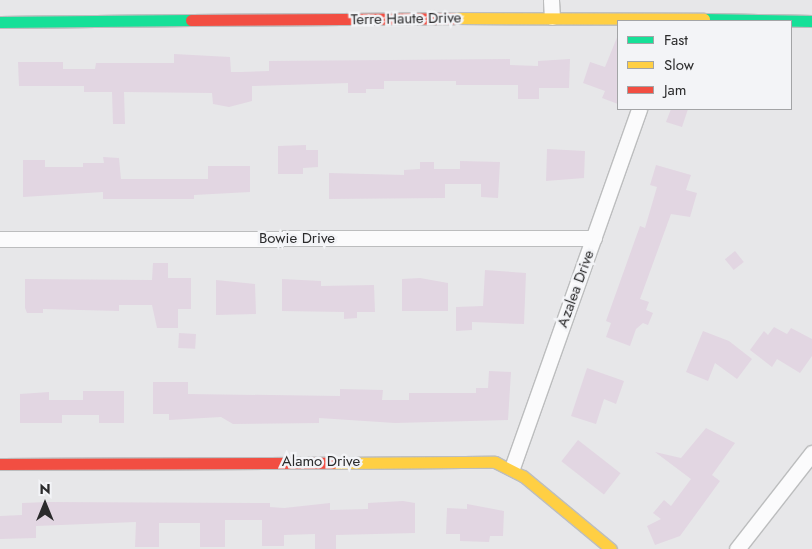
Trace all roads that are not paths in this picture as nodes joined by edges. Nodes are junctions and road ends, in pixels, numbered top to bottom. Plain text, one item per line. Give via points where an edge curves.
1 (551, 0) edge
2 (552, 17) junction
3 (640, 20) edge
4 (792, 21) edge
5 (812, 21) edge
6 (0, 22) edge
7 (638, 110) edge
8 (594, 238) junction
9 (0, 239) edge
10 (812, 453) edge
11 (0, 464) edge
12 (512, 468) junction
13 (611, 549) edge
14 (737, 549) edge

1 - 2 street
2 - 3 street, Terre Haute Drive
2 - 6 street, Terre Haute Drive
4 - 5 street, Terre Haute Drive
7 - 8 street, Azalea Drive
8 - 9 street, Bowie Drive
8 - 12 street, Azalea Drive
10 - 14 street
11 - 12 street, Alamo Drive via 485,461
12 - 13 street, Alamo Drive

